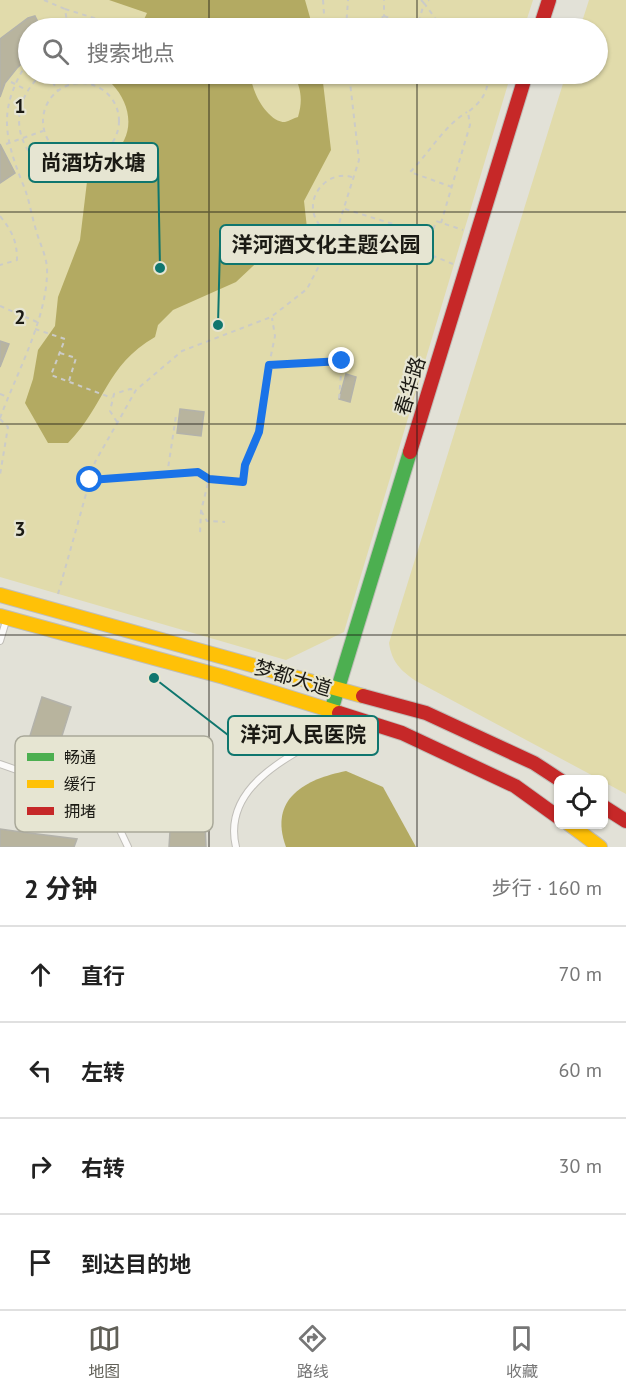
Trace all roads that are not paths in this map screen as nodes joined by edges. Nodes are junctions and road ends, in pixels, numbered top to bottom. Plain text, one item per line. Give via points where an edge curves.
1 (549, 0) edge
2 (543, 18) edge
3 (523, 84) edge
4 (0, 595) edge
5 (3, 617) edge
6 (0, 641) edge
7 (337, 689) junction
8 (331, 711) junction
9 (357, 719) junction
10 (0, 764) edge
11 (15, 769) edge
12 (554, 776) edge
13 (608, 810) edge
14 (554, 814) edge
15 (626, 821) edge
16 (575, 829) edge
17 (121, 832) edge
18 (128, 847) edge
19 (236, 847) edge
20 (600, 847) edge

1 - 2 main road
3 - 7 main road, 春华路
4 - 7 main road, 梦都大道
5 - 6 lane
5 - 8 main road, 梦都大道
7 - 8 main road, 春华路
7 - 12 main road, 梦都大道 via 426,712
8 - 9 main road, 梦都大道
9 - 14 main road, 梦都大道 via 402,733 515,786
9 - 19 lane via 251,785 233,819
10 - 11 lane
13 - 15 main road
16 - 20 main road
17 - 18 lane

